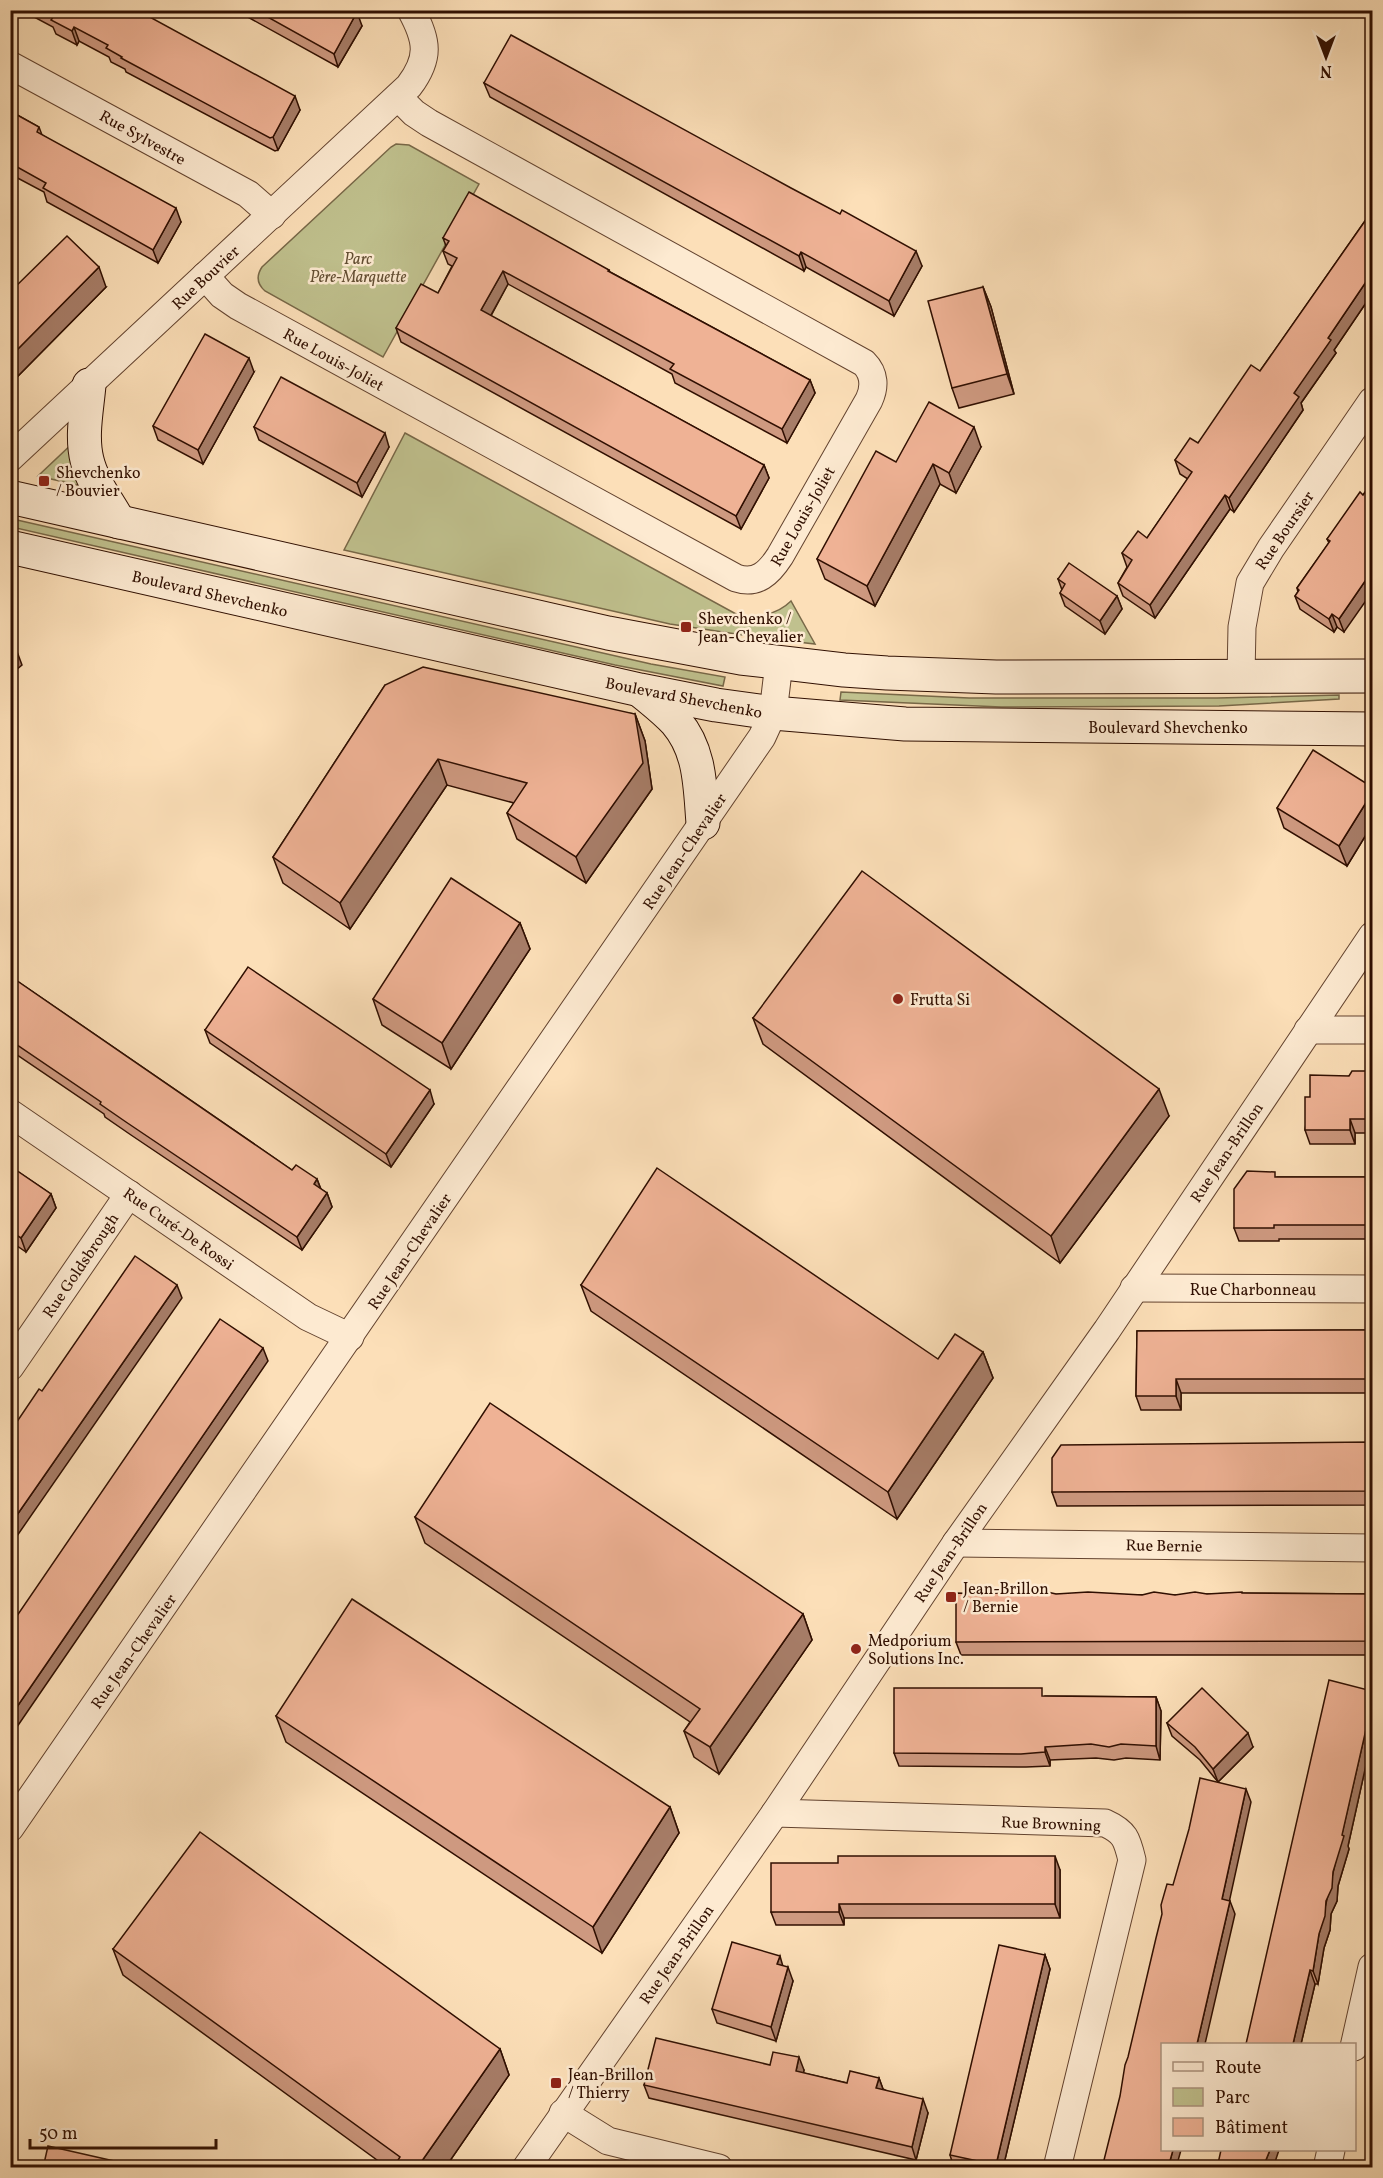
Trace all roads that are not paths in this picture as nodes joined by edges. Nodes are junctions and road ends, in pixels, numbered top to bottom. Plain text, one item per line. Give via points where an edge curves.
1 (411, 10) edge
2 (10, 65) edge
3 (399, 97) junction
4 (272, 215) junction
5 (205, 276) junction
6 (89, 385) junction
7 (1372, 401) edge
8 (10, 458) edge
9 (10, 498) edge
10 (119, 522) junction
11 (10, 547) edge
12 (780, 663) junction
13 (1241, 676) junction
14 (1372, 676) edge
15 (640, 690) junction
16 (773, 713) junction
17 (1372, 729) edge
18 (703, 823) junction
19 (1372, 936) edge
20 (1308, 1030) junction
21 (1372, 1030) edge
22 (10, 1113) edge
23 (129, 1194) junction
24 (1134, 1288) junction
25 (1372, 1289) edge
26 (350, 1338) junction
27 (10, 1367) edge
28 (956, 1543) junction
29 (1372, 1548) edge
30 (776, 1813) junction
31 (10, 1828) edge
32 (1372, 1966) edge
33 (1355, 2043) edge
34 (563, 2113) junction
35 (1331, 2151) edge
36 (526, 2168) edge
37 (719, 2168) edge
38 (1057, 2168) edge
39 (1327, 2168) edge

1 - 3 street, Rue Bouvier via 423,36 425,56 418,74
2 - 4 street, Rue Sylvestre via 248,194
3 - 4 street, Rue Bouvier
3 - 5 street, Rue Louis-Joliet via 429,123 870,369 873,381 869,400 769,572 751,580 736,578 238,306
4 - 5 street, Rue Bouvier
5 - 6 street, Rue Bouvier
6 - 8 street, Rue Bouvier
6 - 10 street via 86,457
7 - 13 street, Rue Boursier via 1250,583 1242,627
9 - 10 street
10 - 12 street via 608,633
11 - 15 street, Boulevard Shevchenko
12 - 13 street via 957,676
12 - 16 street, Rue Jean-Chevalier
13 - 14 street
15 - 16 street, Boulevard Shevchenko
15 - 18 street via 674,721 691,745 698,769
16 - 17 street, Boulevard Shevchenko via 942,726
16 - 18 street, Rue Jean-Chevalier via 762,737
18 - 26 street, Rue Jean-Chevalier
19 - 20 street, Rue Jean-Brillon
20 - 21 street
20 - 24 street, Rue Jean-Brillon
22 - 23 street, Rue Curé-De Rossi
23 - 26 street, Rue Curé-De Rossi via 308,1317
23 - 27 street, Rue Goldsbrough
24 - 25 street, Rue Charbonneau
24 - 28 street, Rue Jean-Brillon
26 - 31 street, Rue Jean-Chevalier
28 - 29 street, Rue Bernie
28 - 30 street, Rue Jean-Brillon
30 - 34 street, Rue Jean-Brillon
30 - 38 street, Rue Browning via 1105,1823 1118,1829 1128,1841 1132,1860
32 - 33 street
34 - 36 street, Rue Jean-Brillon
34 - 37 street via 608,2141
35 - 39 street

